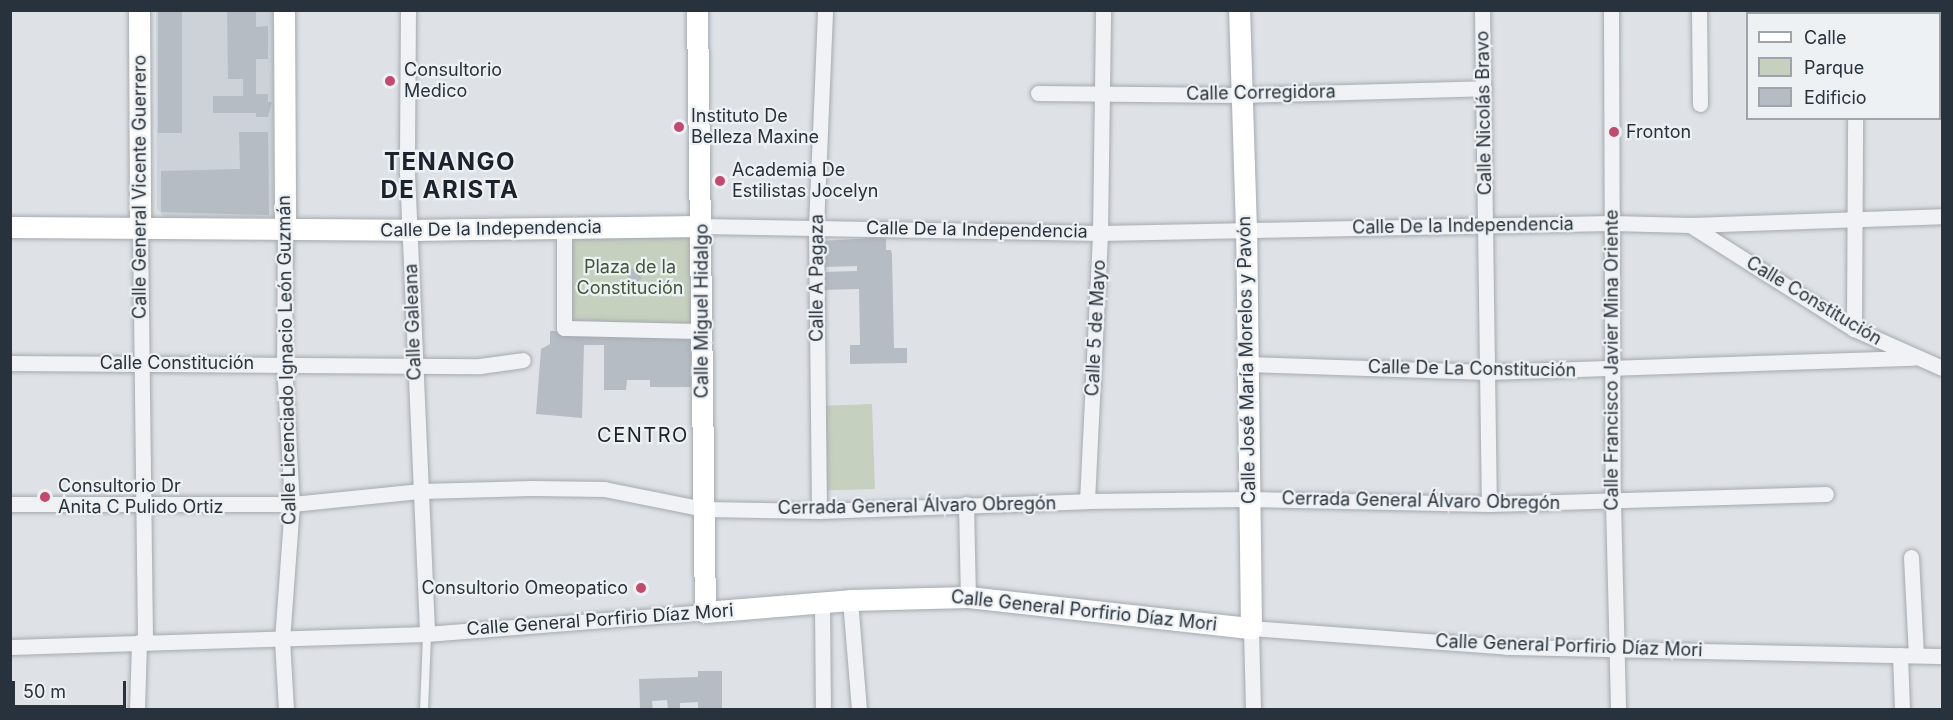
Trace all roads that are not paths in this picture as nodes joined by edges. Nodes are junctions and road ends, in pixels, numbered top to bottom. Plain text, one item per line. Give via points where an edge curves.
1 (139, 10) edge
2 (284, 10) edge
3 (408, 10) edge
4 (697, 10) edge
5 (825, 10) edge
6 (1103, 10) edge
7 (1239, 10) edge
8 (1482, 10) edge
9 (1611, 10) edge
10 (1699, 10) edge
11 (1484, 88) junction
12 (1038, 93) dead end
13 (1104, 93) junction
14 (1240, 95) junction
15 (1700, 104) dead end
16 (1855, 120) edge
17 (1942, 216) edge
18 (1853, 221) junction
19 (1611, 223) junction
20 (1690, 225) junction
21 (10, 226) edge
22 (701, 226) junction
23 (1487, 226) junction
24 (816, 227) junction
25 (564, 228) junction
26 (140, 229) junction
27 (285, 229) junction
28 (410, 230) junction
29 (1246, 230) junction
30 (1100, 233) junction
31 (1854, 328) junction
32 (701, 331) junction
33 (1913, 358) junction
34 (522, 360) dead end
35 (10, 363) edge
36 (284, 363) junction
37 (140, 364) junction
38 (1247, 364) junction
39 (415, 366) junction
40 (1942, 368) edge
41 (1615, 369) junction
42 (1487, 372) junction
43 (421, 491) junction
44 (1826, 494) dead end
45 (1248, 499) junction
46 (1088, 501) junction
47 (1613, 502) junction
48 (10, 504) edge
49 (145, 504) junction
50 (292, 504) junction
51 (966, 504) junction
52 (1489, 504) junction
53 (704, 508) junction
54 (819, 511) junction
55 (1911, 557) dead end
56 (969, 597) junction
57 (850, 600) junction
58 (822, 602) junction
59 (705, 612) junction
60 (1251, 628) junction
61 (427, 634) junction
62 (282, 640) junction
63 (142, 642) junction
64 (10, 647) edge
65 (1616, 649) junction
66 (1900, 655) junction
67 (1916, 655) junction
68 (1942, 656) edge
69 (137, 710) edge
70 (286, 710) edge
71 (424, 710) edge
72 (823, 710) edge
73 (859, 710) edge
74 (1252, 710) edge
75 (1618, 710) edge
76 (1902, 710) edge

1 - 26 street, Calle General Vicente Guerrero
2 - 27 street, Calle Licenciado Ignacio León Guzmán
3 - 28 street, Calle Galeana
4 - 22 street, Calle Miguel Hidalgo
5 - 24 street, Calle A Pagaza
6 - 13 street, Calle 5 de Mayo
7 - 14 street, Calle José María Morelos y Pavón
8 - 11 street, Calle Nicolás Bravo
9 - 19 street, Calle Francisco Javier Mina Oriente
10 - 15 street
11 - 14 street, Calle Corregidora
11 - 23 street, Calle Nicolás Bravo
12 - 13 street, Calle Corregidora
13 - 14 street, Calle Corregidora
13 - 30 street, Calle 5 de Mayo
14 - 29 street, Calle José María Morelos y Pavón
16 - 18 street
17 - 18 street, Calle De la Independencia
18 - 20 street, Calle De la Independencia
18 - 31 street
19 - 20 street, Calle De la Independencia
19 - 23 street, Calle De la Independencia
19 - 41 street, Calle Francisco Javier Mina Oriente
20 - 31 street, Calle Constitución
21 - 26 street, Calle De la Independencia
22 - 24 street, Calle De la Independencia
22 - 25 street, Calle De la Independencia
22 - 32 street, Calle Miguel Hidalgo
23 - 29 street, Calle De la Independencia
23 - 42 street, Calle Nicolás Bravo
24 - 30 street, Calle De la Independencia
24 - 54 street, Calle A Pagaza
25 - 28 street, Calle De la Independencia
25 - 32 street via 564,328
26 - 27 street, Calle De la Independencia
26 - 37 street, Calle General Vicente Guerrero
27 - 28 street, Calle De la Independencia
27 - 36 street, Calle Licenciado Ignacio León Guzmán
28 - 39 street, Calle Galeana
29 - 30 street, Calle De la Independencia
29 - 38 street, Calle José María Morelos y Pavón
30 - 46 street, Calle 5 de Mayo
31 - 33 street, Calle Constitución
32 - 53 street, Calle Miguel Hidalgo
33 - 40 street, Calle Constitución
33 - 41 street, Calle De La Constitución
34 - 39 street, Calle Constitución via 497,366
35 - 37 street, Calle Constitución
36 - 37 street, Calle Constitución
36 - 39 street, Calle Constitución
36 - 50 street, Calle Licenciado Ignacio León Guzmán
37 - 49 street, Calle General Vicente Guerrero
38 - 42 street, Calle De La Constitución
38 - 45 street, Calle José María Morelos y Pavón
39 - 43 street, Calle Galeana
41 - 42 street, Calle De La Constitución
41 - 47 street, Calle Francisco Javier Mina Oriente
42 - 52 street, Calle Nicolás Bravo
43 - 50 street, Cerrada General Álvaro Obregón
43 - 53 street, Cerrada General Álvaro Obregón via 604,489
43 - 61 street, Calle Galeana
44 - 47 street, Cerrada General Álvaro Obregón
45 - 46 street, Cerrada General Álvaro Obregón
45 - 52 street, Cerrada General Álvaro Obregón
45 - 60 street, Calle José María Morelos y Pavón
46 - 51 street, Cerrada General Álvaro Obregón
47 - 52 street, Cerrada General Álvaro Obregón
47 - 65 street, Calle Francisco Javier Mina Oriente
48 - 49 street, Cerrada General Álvaro Obregón
49 - 50 street, Cerrada General Álvaro Obregón
49 - 63 street, Calle General Vicente Guerrero
50 - 62 street, Calle Licenciado Ignacio León Guzmán
51 - 54 street, Cerrada General Álvaro Obregón
51 - 56 street
53 - 54 street, Cerrada General Álvaro Obregón
53 - 59 street, Calle Miguel Hidalgo
55 - 67 street
56 - 57 street, Calle General Porfirio Díaz Mori
56 - 60 street, Calle General Porfirio Díaz Mori
57 - 58 street, Calle General Porfirio Díaz Mori
57 - 73 street
58 - 59 street, Calle General Porfirio Díaz Mori
58 - 72 street
59 - 61 street, Calle General Porfirio Díaz Mori
60 - 65 street, Calle General Porfirio Díaz Mori via 1507,647
60 - 74 street, Calle José María Morelos y Pavón
61 - 62 street, Calle General Porfirio Díaz Mori
61 - 71 lane
62 - 63 street, Calle General Porfirio Díaz Mori
62 - 70 street, Calle Licenciado Ignacio León Guzmán
63 - 64 street, Calle General Porfirio Díaz Mori
63 - 69 street, Calle General Vicente Guerrero
65 - 66 street, Calle General Porfirio Díaz Mori
65 - 75 street, Calle Francisco Javier Mina Oriente
66 - 67 street, Calle General Porfirio Díaz Mori
66 - 76 street
67 - 68 street, Calle General Porfirio Díaz Mori

